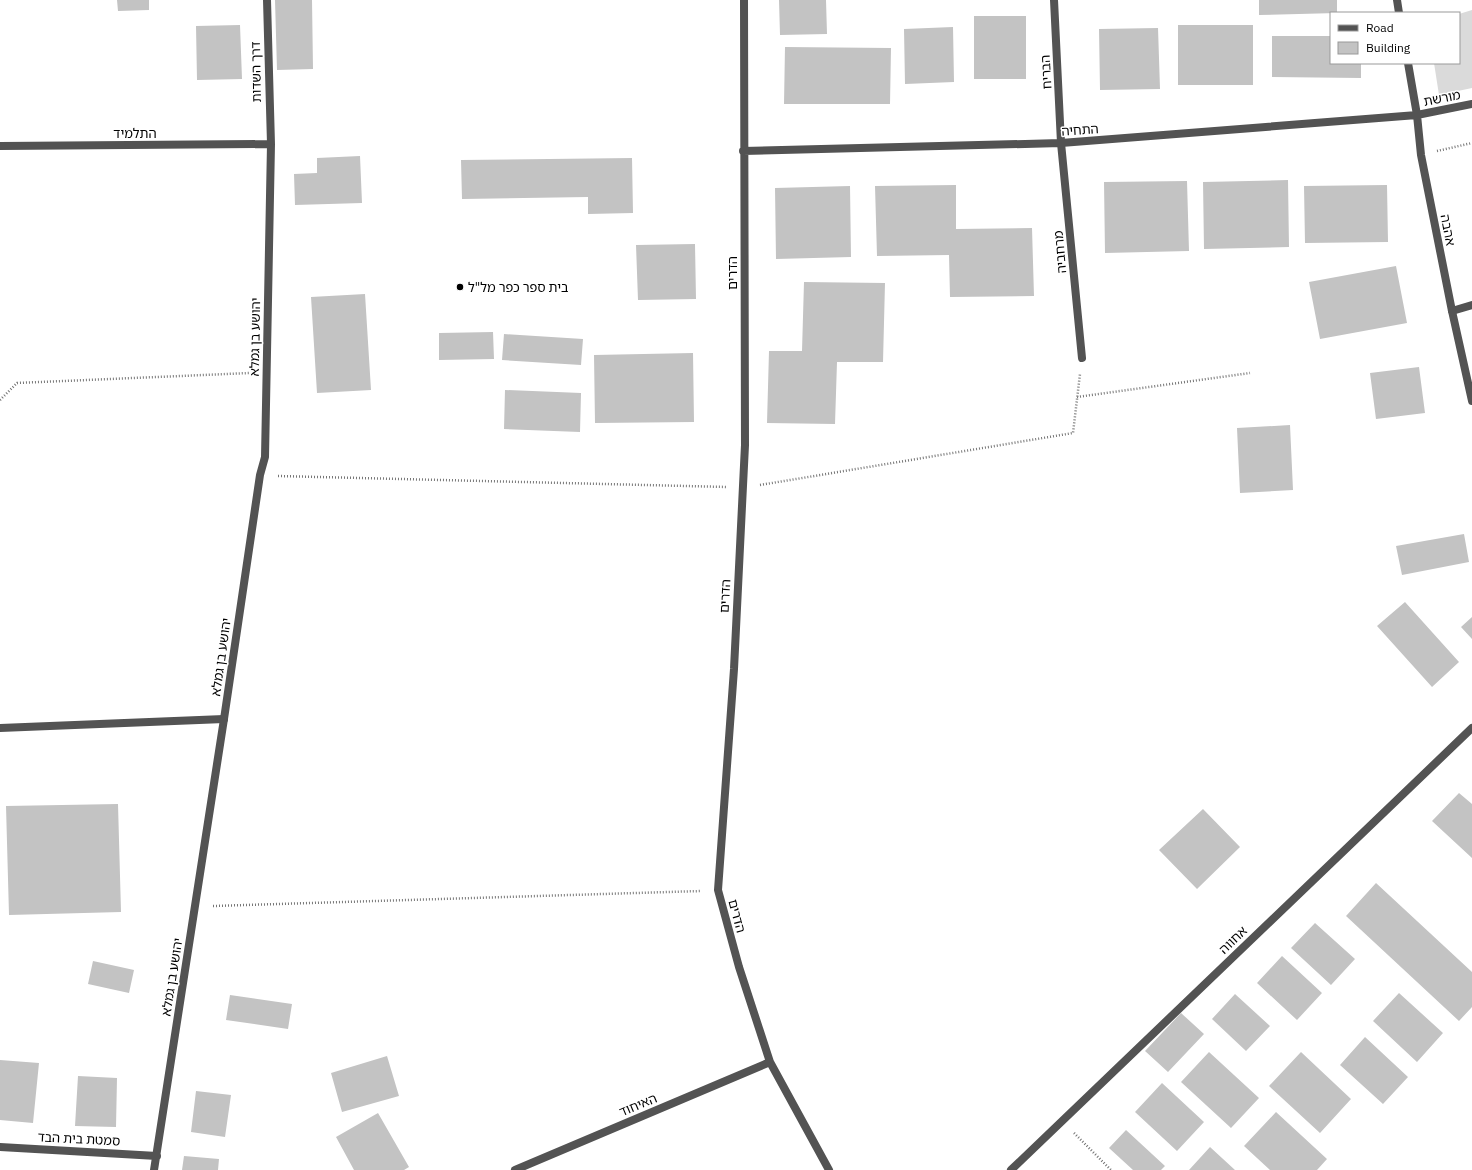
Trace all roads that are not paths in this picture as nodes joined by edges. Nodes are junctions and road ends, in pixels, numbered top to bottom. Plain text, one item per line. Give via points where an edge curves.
1 (267, 0) edge
2 (744, 0) edge
3 (1054, 0) edge
4 (1396, 0) edge
5 (1399, 12) edge
6 (1408, 64) edge
7 (1472, 104) edge
8 (1417, 115) junction
9 (1061, 143) junction
10 (270, 144) junction
11 (0, 146) edge
12 (743, 151) junction
13 (1472, 305) edge
14 (1452, 311) junction
15 (1082, 358) road end
16 (1472, 401) edge
17 (224, 718) junction
18 (0, 728) edge
19 (1472, 728) edge
20 (770, 1062) junction
21 (0, 1147) edge
22 (156, 1156) junction
23 (154, 1170) edge
24 (515, 1170) edge
25 (829, 1170) edge
26 (1011, 1170) edge

1 - 10 street, דרך השדות
2 - 12 street, הדרים
3 - 9 street, הבריח
4 - 5 street
6 - 8 street, אהבה
7 - 8 street, מורשת
8 - 9 street, התחיה
8 - 14 street, אהבה via 1421,155
9 - 12 street, התחיה
9 - 15 street, מרחביה
10 - 11 street, התלמיד
10 - 17 street, יהושע בן גמלא via 265,457 260,475
12 - 20 street, הדרים via 745,445 734,669 718,890 739,967
13 - 14 street
14 - 16 street, אהבה
17 - 18 street
17 - 22 street, יהושע בן גמלא
19 - 26 street, אחווה
20 - 24 street, האיחוד
20 - 25 street, הדרים
21 - 22 street, סמטת בית הבד
22 - 23 street, יהושע בן גמלא

